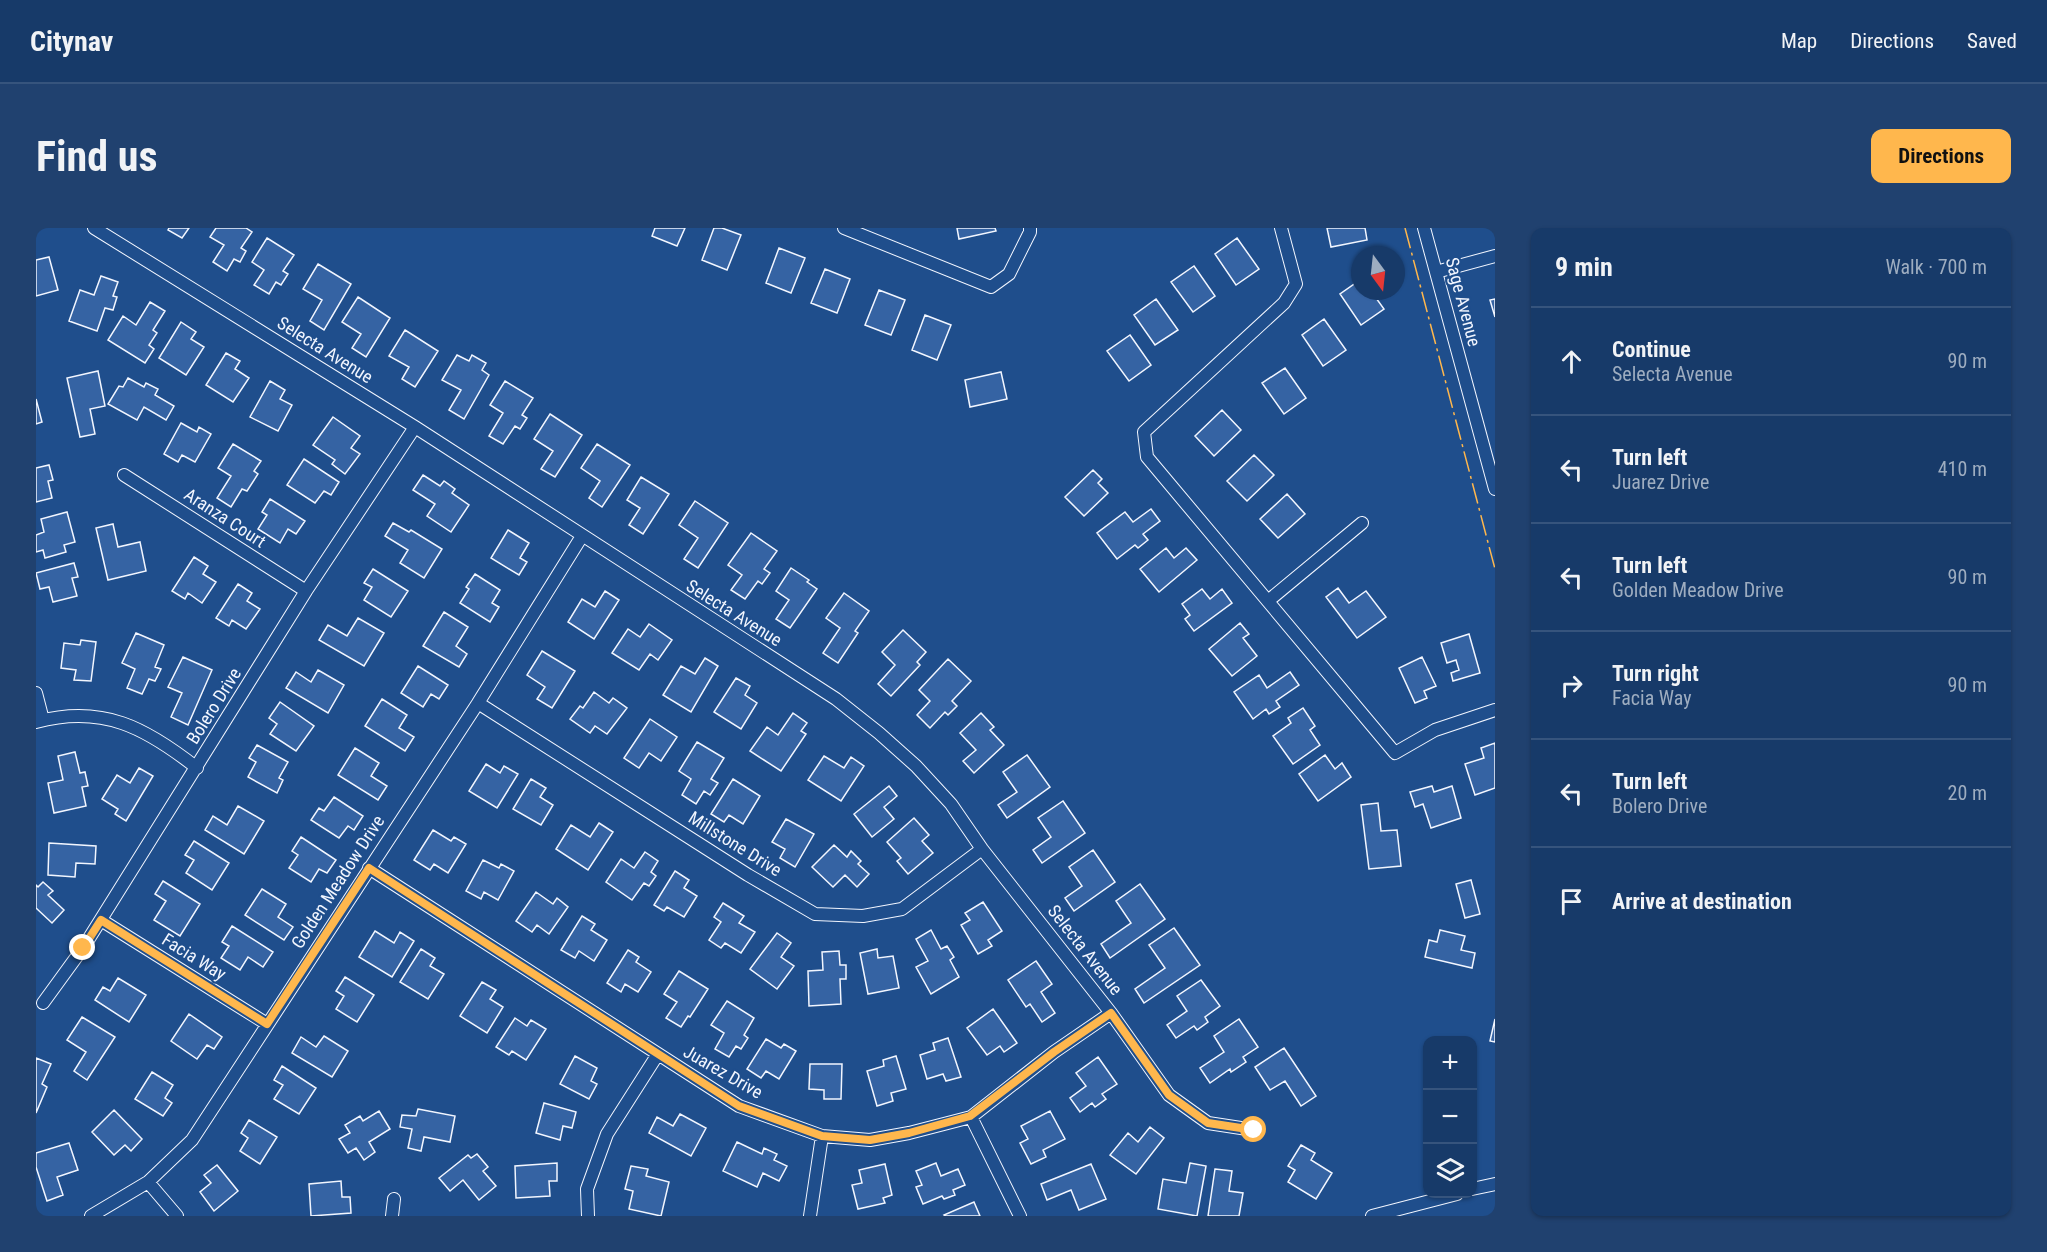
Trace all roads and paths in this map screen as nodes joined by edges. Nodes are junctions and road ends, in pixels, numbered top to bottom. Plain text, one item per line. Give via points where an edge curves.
1 (94, 228) edge
2 (844, 228) edge
3 (1030, 228) edge
4 (1281, 228) edge
5 (1424, 228) edge
6 (1495, 256) edge
7 (1436, 272) junction
8 (415, 427) junction
9 (124, 475) dead end
10 (1494, 482) edge
11 (1362, 523) dead end
12 (582, 536) junction
13 (306, 591) junction
14 (1268, 601) junction
15 (36, 693) edge
16 (478, 703) junction
17 (1495, 710) edge
18 (40, 721) edge
19 (197, 768) junction
20 (982, 849) junction
21 (369, 868) junction
22 (101, 920) junction
23 (43, 1003) dead end
24 (1111, 1013) junction
25 (267, 1024) junction
26 (658, 1054) junction
27 (970, 1116) junction
28 (1254, 1130) dead end
29 (822, 1136) junction
30 (148, 1182) junction
31 (1495, 1184) edge
32 (1477, 1189) edge
33 (1442, 1198) edge
34 (394, 1199) dead end
35 (91, 1216) edge
36 (177, 1216) edge
37 (392, 1216) edge
38 (588, 1216) edge
39 (810, 1216) edge
40 (1020, 1216) edge
41 (1372, 1216) edge

1 - 8 street, Selecta Avenue
2 - 3 street via 991,287 1009,274
4 - 14 street via 1296,284 1284,303 1144,432 1147,457
5 - 7 street, Sage Avenue
6 - 7 street
7 - 10 street, Sage Avenue
8 - 12 street, Selecta Avenue
8 - 13 street, Bolero Drive
9 - 13 street, Aranza Court
11 - 14 street
12 - 16 street, Golden Meadow Drive
12 - 20 street, Selecta Avenue via 836,699 916,766 951,804
13 - 19 street, Bolero Drive
14 - 17 street via 1395,753 1435,730
15 - 18 street
16 - 20 street, Millstone Drive via 815,914 863,916 902,909
16 - 21 street, Golden Meadow Drive
18 - 19 street via 92,715 138,728
19 - 22 street, Bolero Drive
20 - 24 street, Selecta Avenue
21 - 25 street, Golden Meadow Drive
21 - 26 street, Juarez Drive
22 - 23 street, Bolero Drive
22 - 25 street, Facia Way
24 - 27 street, Juarez Drive
24 - 28 street, Selecta Avenue via 1169,1095 1208,1123
25 - 30 street, Golden Meadow Drive via 192,1140
26 - 29 street, Juarez Drive via 739,1106
26 - 38 street via 607,1134 587,1189
27 - 29 street, Juarez Drive via 870,1140
27 - 40 street
29 - 39 street
30 - 35 street, Golden Meadow Drive
30 - 36 street
31 - 32 street
33 - 41 street
34 - 37 street

